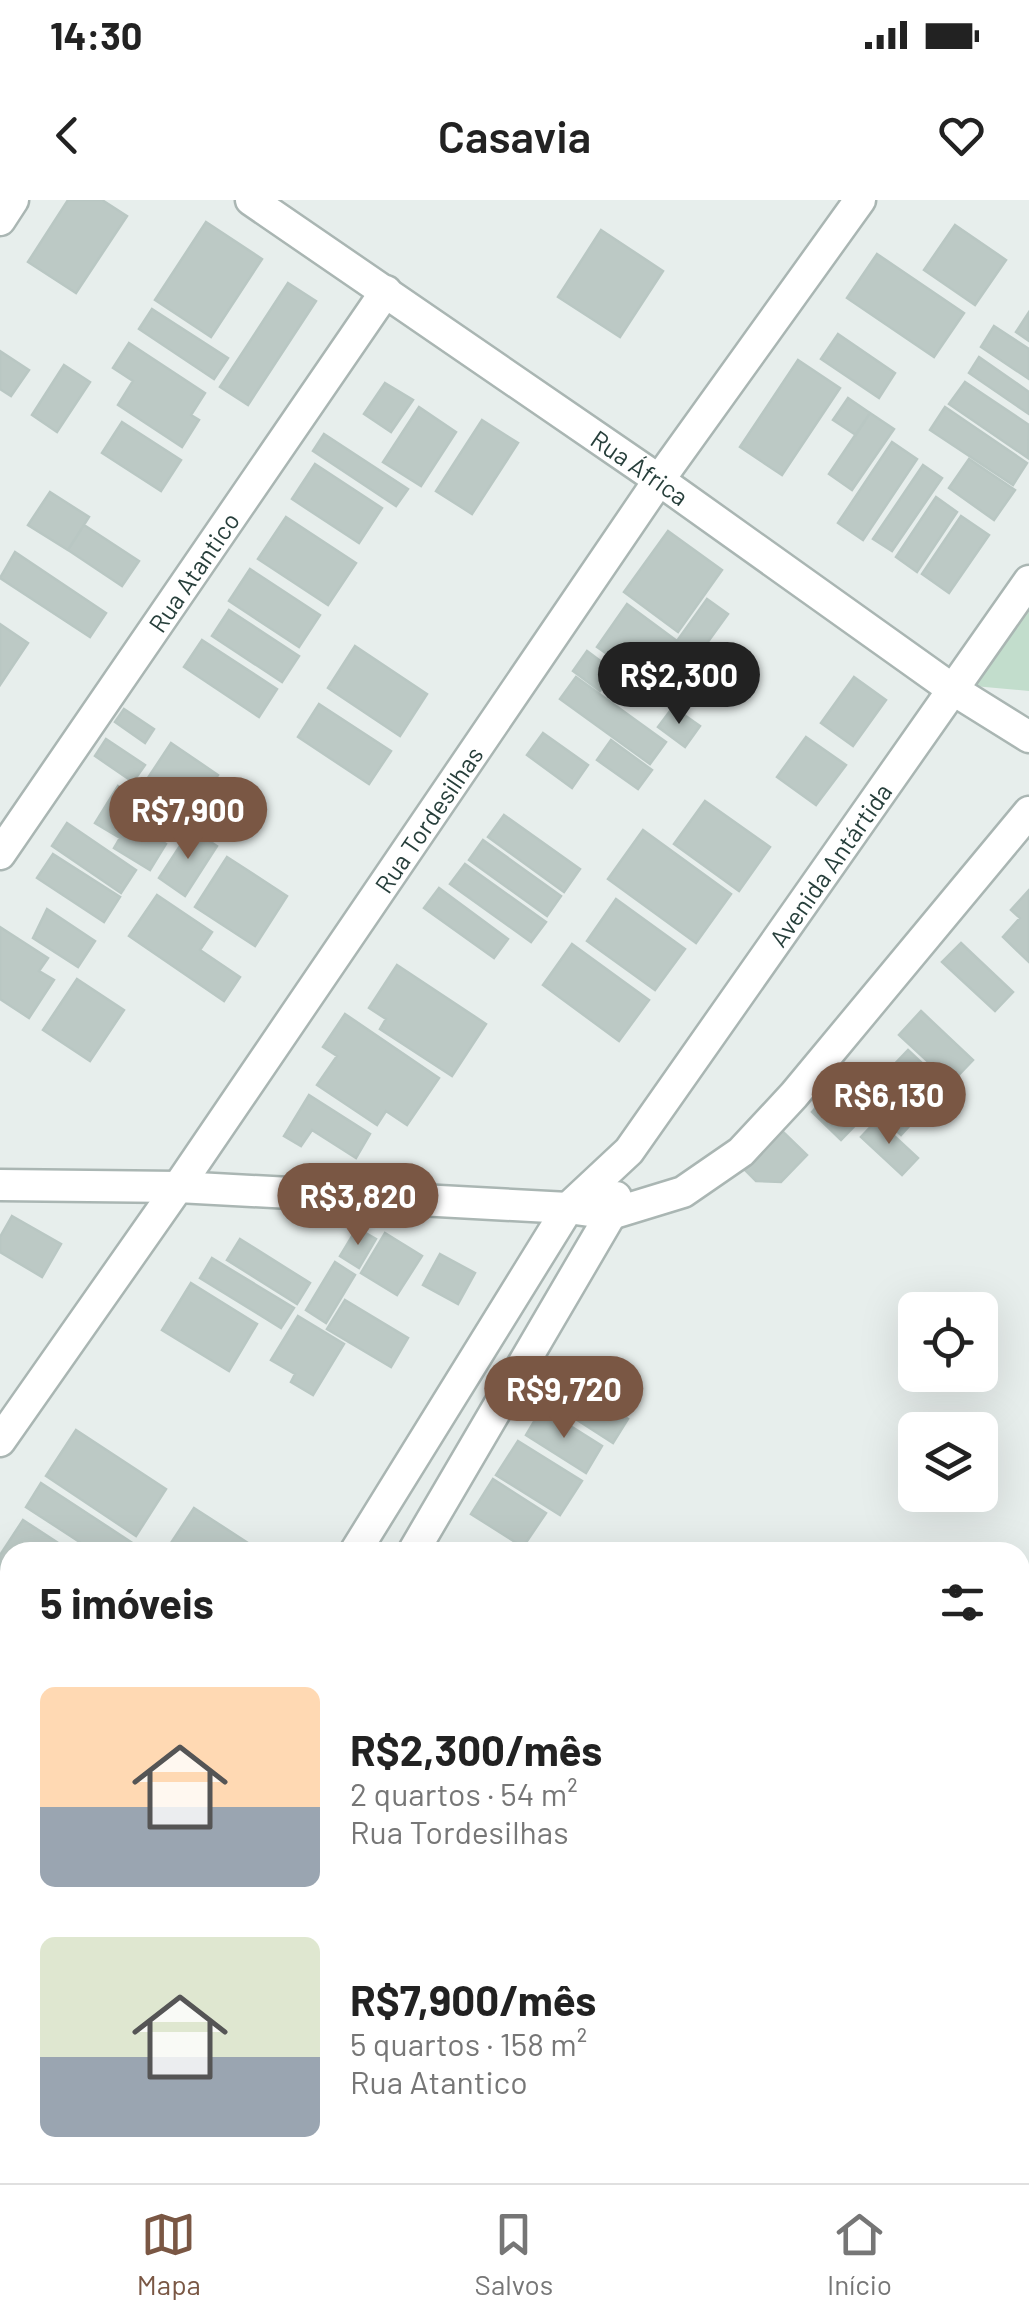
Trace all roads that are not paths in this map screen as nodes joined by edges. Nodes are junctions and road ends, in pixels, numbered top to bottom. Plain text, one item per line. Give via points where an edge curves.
1 (13, 200) edge
2 (251, 200) edge
3 (860, 200) edge
4 (0, 220) edge
5 (386, 291) junction
6 (659, 480) junction
7 (1029, 582) edge
8 (952, 688) junction
9 (1029, 737) edge
10 (1029, 812) edge
11 (0, 854) edge
12 (629, 1150) junction
13 (0, 1185) edge
14 (178, 1187) junction
15 (568, 1208) junction
16 (611, 1214) junction
17 (0, 1441) edge
18 (361, 1542) edge
19 (419, 1542) edge

1 - 4 street
2 - 5 street, Rua África
3 - 6 street, Rua Tordesilhas
5 - 6 street, Rua África
5 - 11 street, Rua Atantico
6 - 8 street, Rua África
6 - 14 street, Rua Tordesilhas
7 - 8 street, Avenida Antártida
8 - 9 street, Rua África
8 - 12 street, Avenida Antártida
10 - 16 street via 758,1138 683,1192
12 - 15 street, Avenida Antártida
12 - 16 street, Avenida Antártida
13 - 14 street
14 - 15 street
14 - 17 street, Rua Tordesilhas
15 - 16 street
15 - 18 street, Avenida Antártida
16 - 19 street, Avenida Antártida

